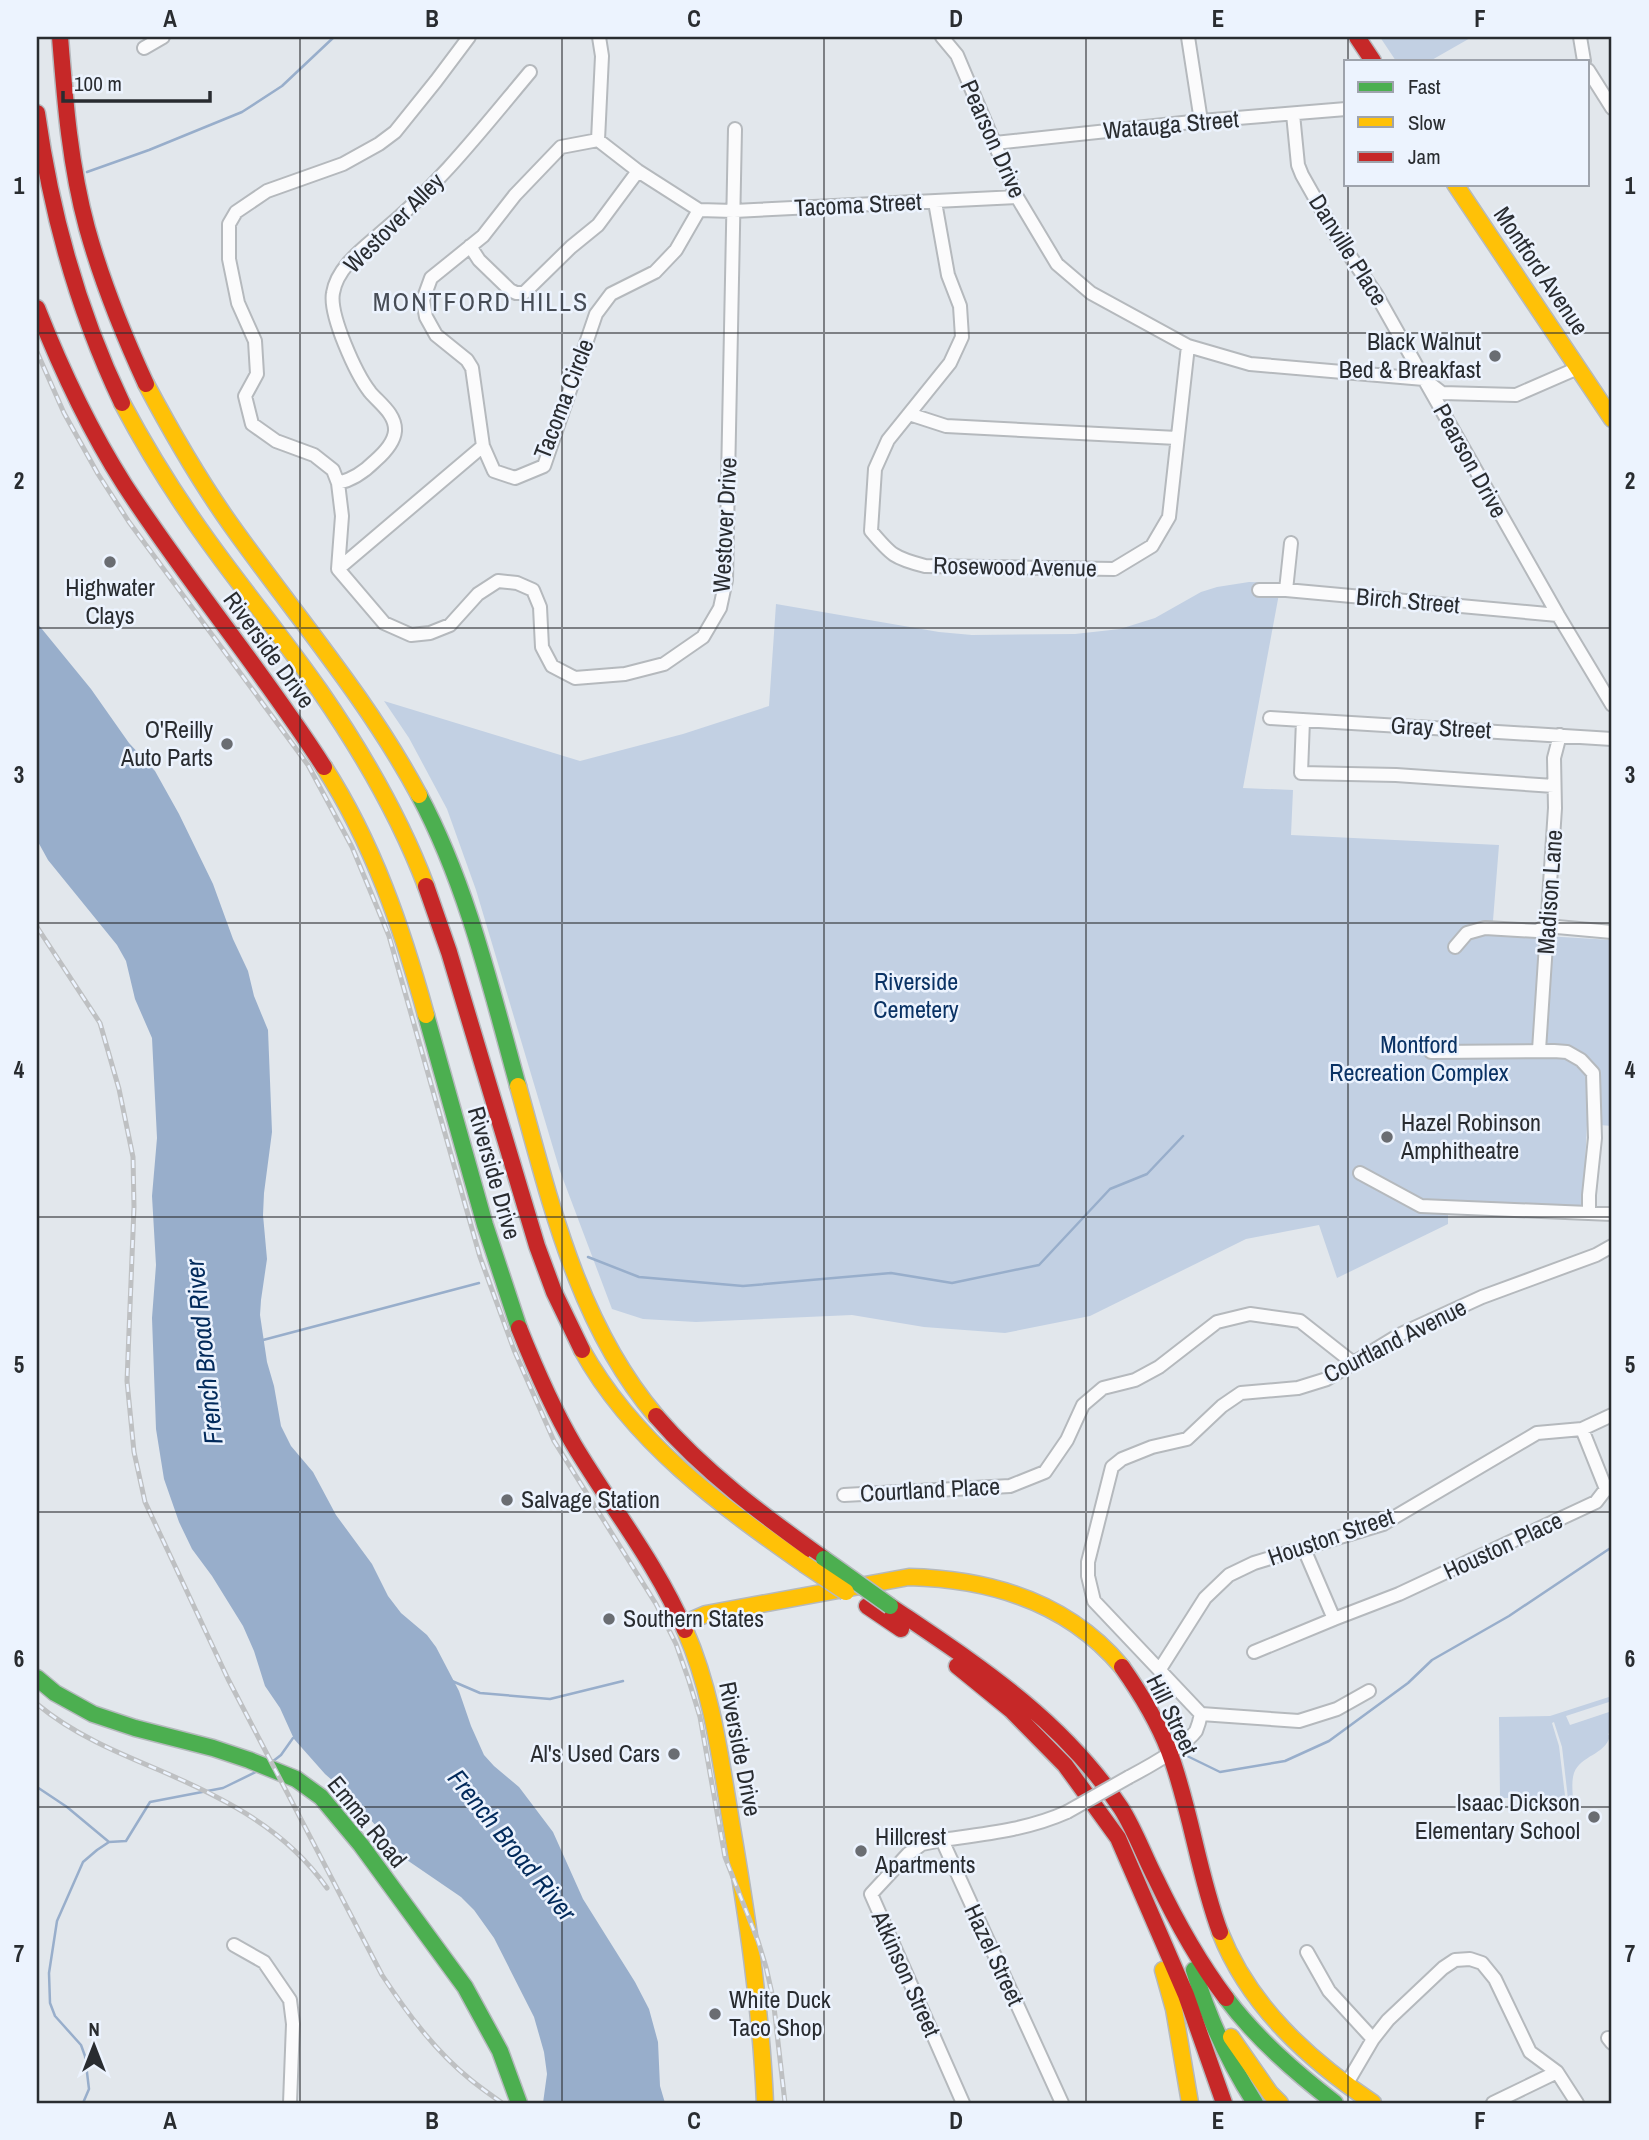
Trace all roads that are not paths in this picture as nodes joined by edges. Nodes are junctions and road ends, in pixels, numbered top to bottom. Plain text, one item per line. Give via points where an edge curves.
1 (60, 37) edge
2 (163, 37) edge
3 (469, 37) edge
4 (599, 37) edge
5 (942, 37) edge
6 (1188, 37) edge
7 (1357, 37) edge
8 (1580, 37) edge
9 (144, 48) dead end
10 (1372, 60) edge
11 (1584, 60) edge
12 (530, 72) dead end
13 (1590, 73) edge
14 (1612, 108) edge
15 (1344, 110) edge
16 (37, 113) edge
17 (1293, 114) junction
18 (1200, 121) junction
19 (735, 129) dead end
20 (598, 140) junction
21 (995, 143) junction
22 (638, 171) junction
23 (1456, 186) edge
24 (1017, 197) junction
25 (934, 202) junction
26 (699, 210) junction
27 (734, 211) junction
28 (470, 246) junction
29 (37, 307) edge
30 (1188, 346) junction
31 (1578, 368) junction
32 (1424, 379) junction
33 (909, 414) junction
34 (1611, 416) edge
35 (1177, 438) junction
36 (483, 446) junction
37 (338, 483) junction
38 (1291, 543) dead end
39 (338, 569) junction
40 (1259, 590) dead end
41 (1286, 590) junction
42 (1558, 615) junction
43 (1612, 705) edge
44 (1270, 719) dead end
45 (1303, 720) junction
46 (1559, 735) junction
47 (1612, 739) edge
48 (1554, 786) junction
49 (1546, 926) junction
50 (1612, 932) edge
51 (1455, 947) dead end
52 (1539, 1050) junction
53 (1431, 1052) dead end
54 (1360, 1173) dead end
55 (1589, 1213) junction
56 (1612, 1214) edge
57 (1612, 1246) edge
58 (1352, 1362) junction
59 (1612, 1415) edge
60 (1582, 1429) junction
61 (844, 1495) dead end
62 (1304, 1549) junction
63 (1334, 1619) junction
64 (683, 1625) junction
65 (1254, 1652) dead end
66 (1160, 1669) junction
67 (37, 1678) edge
68 (1368, 1690) dead end
69 (1201, 1714) junction
70 (1170, 1754) junction
71 (942, 1840) junction
72 (1144, 1901) junction
73 (1184, 1935) junction
74 (234, 1945) dead end
75 (1307, 1952) dead end
76 (1196, 1975) junction
77 (1373, 2039) junction
78 (1557, 2072) junction
79 (1346, 2085) junction
80 (290, 2103) edge
81 (519, 2103) edge
82 (765, 2103) edge
83 (963, 2103) edge
84 (1062, 2103) edge
85 (1190, 2103) edge
86 (1224, 2103) edge
87 (1255, 2103) edge
88 (1280, 2103) edge
89 (1335, 2103) edge
90 (1373, 2103) edge
91 (1493, 2103) edge
92 (1577, 2103) edge

1 - 73 main road, bridge via 73,162 88,228 136,363 199,477 360,697 426,810 477,943 564,1243 593,1317 627,1377 703,1467 824,1559 996,1678 1076,1750 1121,1810
2 - 9 street
3 - 37 street via 395,132 343,164 267,191 236,212 229,224 229,259 238,303 255,341 257,374 245,396 252,424 276,441 324,461
4 - 20 street
5 - 21 street, Pearson Drive via 957,55
6 - 18 street
7 - 10 main road
8 - 11 street
12 - 37 street, Westover Alley via 466,150 414,205 352,259 336,283 332,302 340,330 368,390 395,428 393,440 376,460
13 - 14 street
15 - 17 street, Watauga Street
16 - 72 main road, bridge via 58,232 108,374 140,436 209,543 363,754 419,867 449,951 536,1246 586,1356 636,1425 692,1482 1011,1710 1065,1765 1118,1838
17 - 18 street, Watauga Street
17 - 32 street, Danville Place via 1302,175
18 - 21 street, Watauga Street
19 - 27 street
20 - 22 street
20 - 28 street, Tacoma Circle via 561,147
21 - 24 street, Pearson Drive
22 - 26 street
22 - 28 street via 598,225 524,293 510,290
23 - 31 main road, Montford Avenue
24 - 25 street, Tacoma Street
24 - 30 street, Pearson Drive via 1065,271 1091,293
25 - 27 street, Tacoma Street
25 - 33 street, Rosewood Avenue via 948,275 960,306 962,337 950,363
26 - 27 street, Tacoma Street
26 - 36 street, Tacoma Circle via 676,250 655,272 611,295 596,314 544,466 515,478 495,471
27 - 39 street, Westover Drive via 726,580 720,608 703,637 664,664 625,674 575,678 552,666 542,647 540,607 533,590 498,580 450,625 411,635 384,623
28 - 36 street, Tacoma Circle via 431,278 423,300 436,335 472,368
29 - 64 main road, Riverside Drive via 80,410 130,495 286,711 355,821 407,947 516,1319 572,1441
30 - 32 street, Pearson Drive via 1250,364
30 - 35 street, Rosewood Avenue
31 - 32 street via 1516,395 1442,393
31 - 34 main road, Montford Avenue
32 - 42 street, Pearson Drive
33 - 35 street via 946,426
33 - 35 street, Rosewood Avenue via 888,440 876,469 870,531 889,553 925,565 1114,569 1152,546 1170,517
36 - 39 street
37 - 39 street via 342,516
38 - 41 street
40 - 41 street, Birch Street
41 - 42 street, Birch Street
42 - 43 street, Pearson Drive
44 - 45 street, Gray Street
45 - 46 street, Gray Street
45 - 48 street via 1301,773
46 - 47 street, Gray Street
46 - 48 street, Madison Lane
48 - 49 street, Madison Lane
49 - 50 street
49 - 51 street via 1537,931 1485,928 1468,933
49 - 52 street, Madison Lane
52 - 53 street
52 - 55 street via 1567,1052 1592,1073 1595,1138
54 - 55 street via 1420,1206
55 - 56 street
57 - 58 street, Courtland Avenue via 1482,1297
58 - 61 street, Courtland Place via 1300,1321 1250,1314 1217,1322 1159,1367 1135,1380 1103,1388 1083,1405 1045,1472 1010,1486
58 - 66 street, Courtland Avenue via 1327,1379 1298,1388 1241,1393 1187,1439 1152,1447 1112,1467 1088,1576 1094,1601
59 - 60 street, Houston Street
60 - 62 street, Houston Street via 1537,1433 1383,1524
60 - 63 street, Houston Place via 1606,1489 1596,1502 1399,1594
62 - 63 street
62 - 66 street, Houston Street via 1230,1575 1205,1598
63 - 65 street, Houston Place
64 - 70 main road, Hill Street via 706,1615 909,1577 962,1579 1020,1595 1085,1631 1140,1692
64 - 82 main road, Riverside Drive via 716,1725 748,1916
66 - 69 street, Courtland Avenue
67 - 81 main road, Emma Road via 66,1702 102,1719 218,1749 310,1786 442,1954 473,2001
68 - 69 street via 1336,1709 1300,1721
69 - 70 street via 1196,1730
70 - 71 street, bridge via 1044,1822
70 - 79 main road, Hill Street via 1205,1886 1234,1962 1283,2031
71 - 83 street, Atkinson Street via 922,1844 908,1854 871,1894
71 - 84 street, Hazel Street
72 - 85 main road via 1143,1916 1174,2009
72 - 86 main road via 1186,1995
73 - 76 main road
73 - 89 main road via 1245,2024 1272,2053
74 - 80 street via 264,1962 290,2000
75 - 77 street via 1329,1991
76 - 87 main road via 1238,2079
76 - 88 main road via 1234,2043
77 - 78 street via 1443,1968 1470,1959 1482,1963 1495,1979 1530,2052
77 - 79 street
78 - 91 street
78 - 92 street
79 - 90 main road, Hill Street

